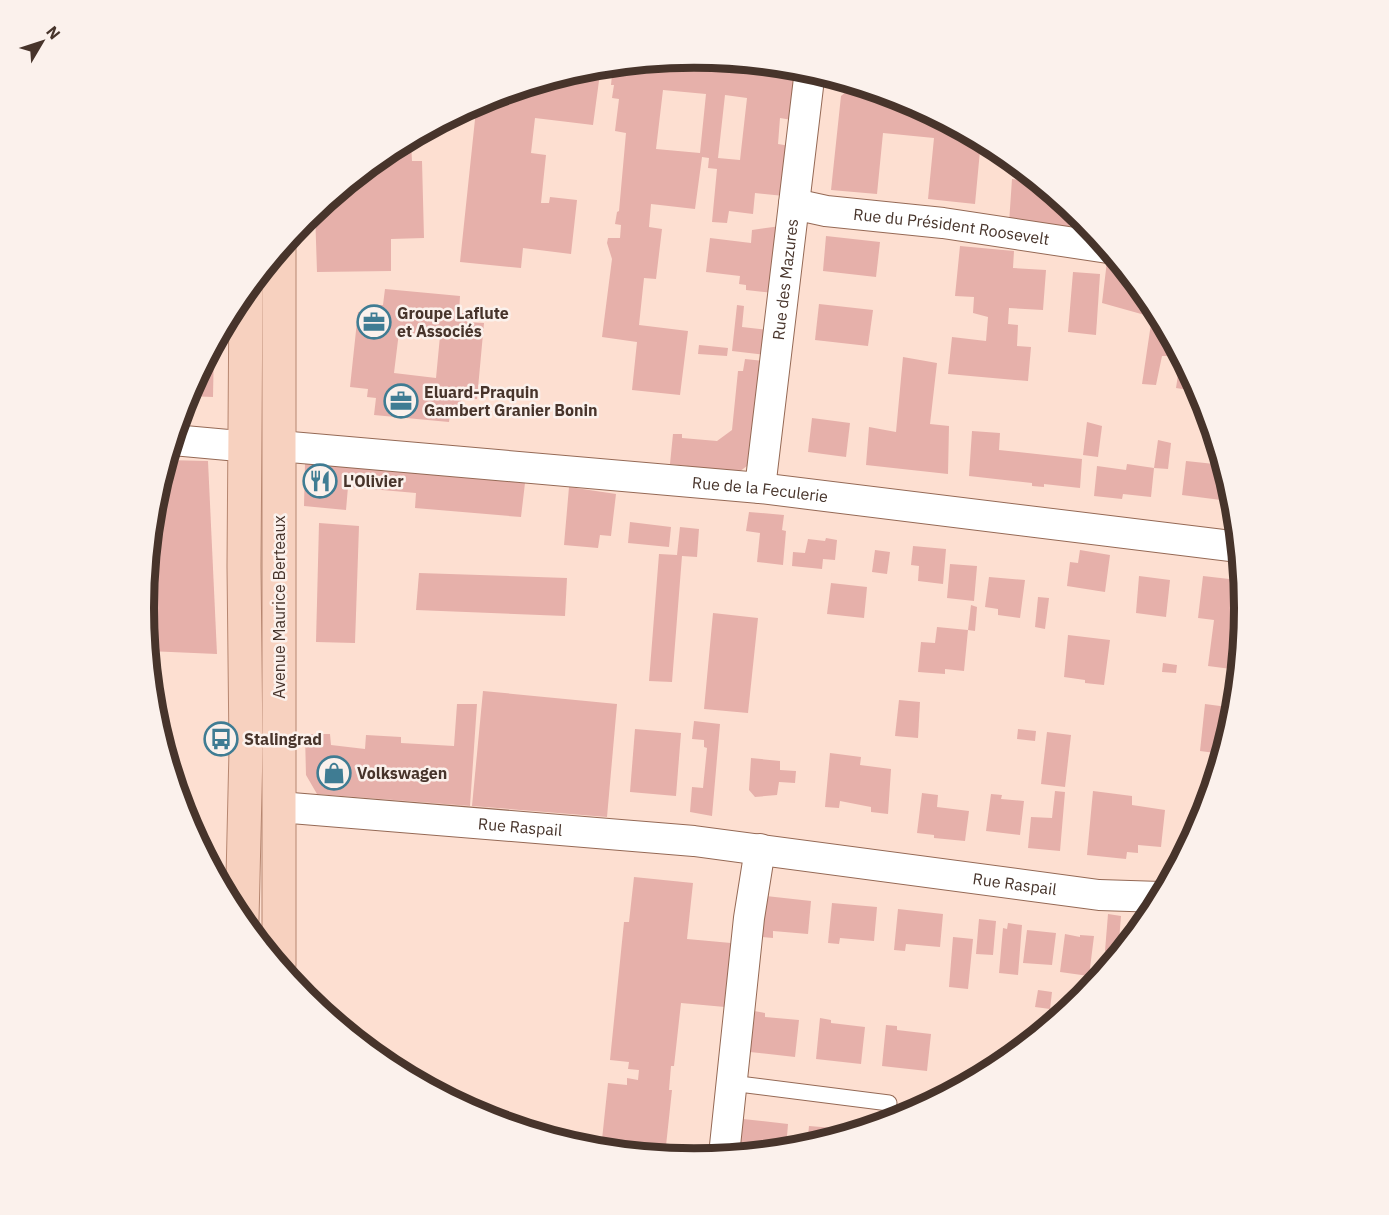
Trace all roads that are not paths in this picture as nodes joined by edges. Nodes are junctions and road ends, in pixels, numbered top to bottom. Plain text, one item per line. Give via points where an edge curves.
1 (809, 80) edge
2 (794, 204) junction
3 (1095, 246) edge
4 (279, 263) edge
5 (260, 287) edge
6 (246, 307) edge
7 (229, 334) edge
8 (181, 441) edge
9 (228, 445) junction
10 (279, 446) junction
11 (760, 488) junction
12 (1231, 546) edge
13 (279, 807) junction
14 (759, 858) junction
15 (236, 892) edge
16 (1150, 897) edge
17 (242, 902) edge
18 (275, 947) edge
19 (279, 952) edge
20 (730, 1083) junction
21 (889, 1103) dead end
22 (725, 1146) edge

1 - 2 street, Rue des Mazures
2 - 3 street, Rue du Président Roosevelt
2 - 11 street, Rue des Mazures
4 - 10 main road, Avenue Maurice Berteaux
5 - 18 main road, Avenue Maurice Berteaux via 262,805
6 - 17 main road, Avenue Maurice Berteaux
7 - 9 main road
8 - 9 street
9 - 15 main road
10 - 11 street, Rue de la Feculerie
10 - 13 main road, Avenue Maurice Berteaux
11 - 12 street, Rue de la Feculerie
13 - 14 street, Rue Raspail via 682,840
13 - 19 main road, Avenue Maurice Berteaux
14 - 16 street, Rue Raspail via 1099,895
14 - 20 street
20 - 21 lane
20 - 22 street

